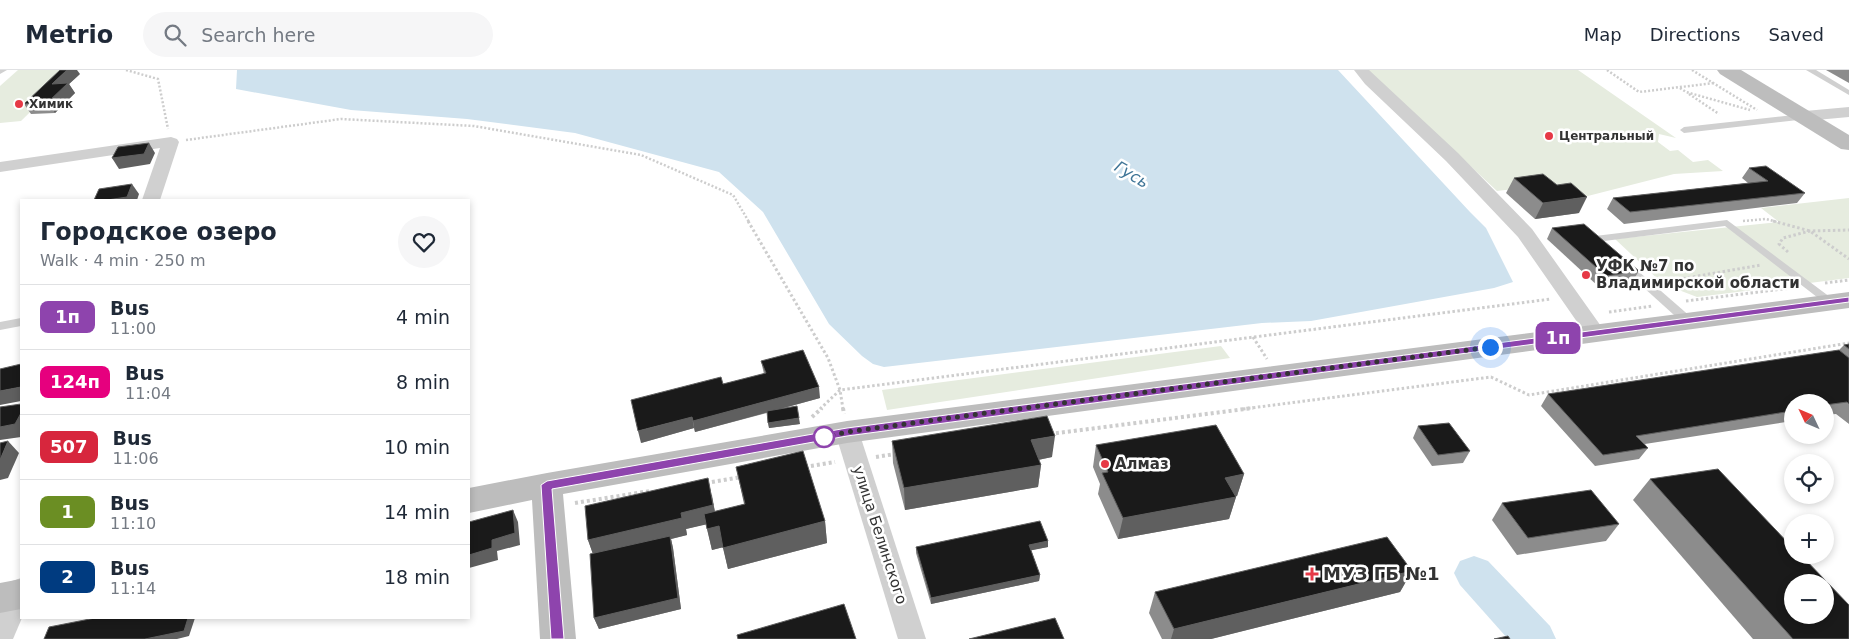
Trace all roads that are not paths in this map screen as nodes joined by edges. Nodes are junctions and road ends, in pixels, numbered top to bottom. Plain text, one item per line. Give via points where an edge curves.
1 (1361, 70) edge
2 (1810, 70) edge
3 (1721, 77) edge
4 (1849, 93) edge
5 (1849, 112) edge
6 (1805, 116) junction
7 (1684, 130) dead end
8 (1849, 144) edge
9 (0, 167) edge
10 (151, 199) edge
11 (1840, 301) edge
12 (1688, 321) junction
13 (20, 322) edge
14 (1590, 325) junction
15 (0, 326) edge
16 (847, 432) junction
17 (547, 496) junction
18 (470, 501) edge
19 (15, 594) edge
20 (0, 638) edge
21 (558, 639) edge
22 (912, 639) edge

1 - 14 street via 1524,233
2 - 4 lane
3 - 6 main road
5 - 6 street
6 - 7 lane
6 - 8 main road
9 - 10 street via 171,142
11 - 12 main road
11 - 12 lane via 1808,286 1727,223 1595,239
12 - 14 main road
13 - 15 lane
14 - 16 main road
16 - 17 main road
16 - 22 street, улица Белинского
17 - 18 main road
17 - 21 main road
19 - 20 street

